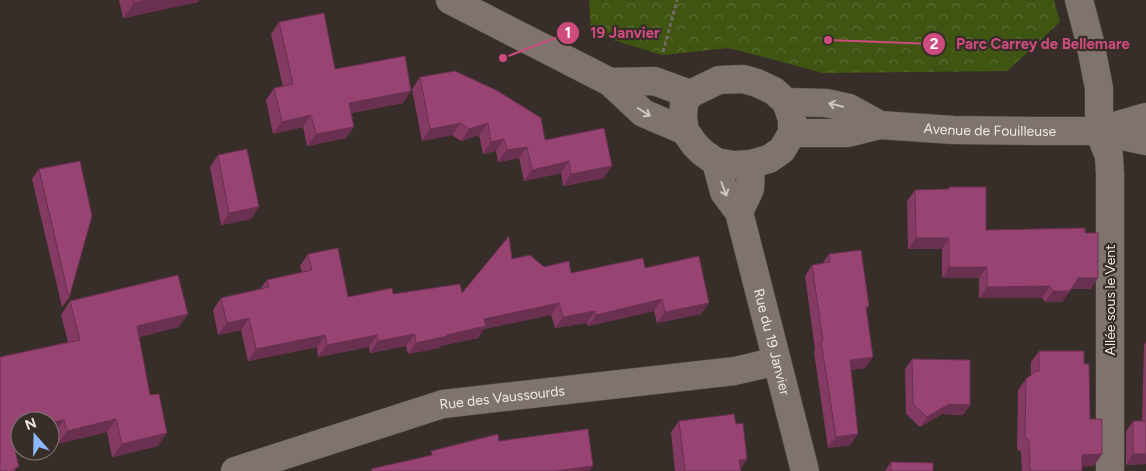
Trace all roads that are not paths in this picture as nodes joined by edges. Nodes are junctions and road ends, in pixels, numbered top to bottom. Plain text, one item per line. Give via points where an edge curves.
1 (450, 0) edge
2 (1079, 0) edge
3 (610, 82) junction
4 (690, 94) junction
5 (786, 102) junction
6 (1146, 117) edge
7 (880, 125) junction
8 (685, 130) junction
9 (1099, 131) junction
10 (792, 134) junction
11 (1146, 141) edge
12 (716, 162) junction
13 (751, 164) junction
14 (739, 212) junction
15 (777, 361) junction
16 (244, 470) edge
17 (805, 471) edge
18 (1110, 471) edge

1 - 3 street
2 - 9 street via 1099,88
3 - 4 street via 654,81
3 -> 8 street via 643,112
4 - 5 street via 719,80 743,79 774,91
4 - 8 street via 684,104
7 -> 5 street, Avenue de Fouilleuse via 849,108 826,103
5 - 10 street via 792,119
6 - 9 street, Avenue de Fouilleuse
7 - 9 street, Avenue de Fouilleuse via 953,130
7 - 10 street, Avenue de Fouilleuse via 848,133
8 - 12 street via 695,145
9 - 11 street, Avenue de Fouilleuse
9 - 18 street, Allée sous le Vent via 1109,156 1110,175
10 - 13 street via 782,150 769,159
12 - 13 street
12 -> 14 street, Rue du 19 Janvier via 724,192
13 - 14 street via 750,189
14 - 15 street, Rue du 19 Janvier
15 - 16 street, Rue des Vaussourds via 736,371 443,404
15 - 17 street, Rue du 19 Janvier

